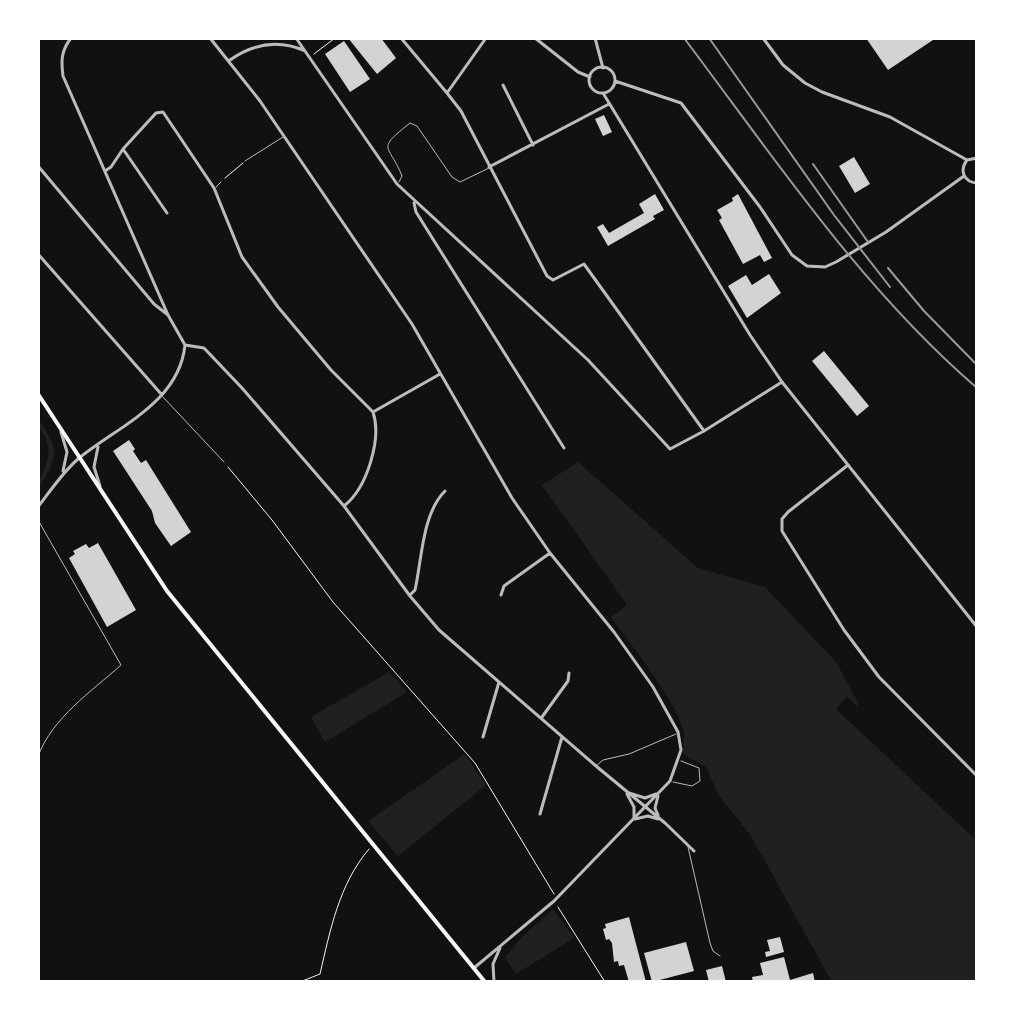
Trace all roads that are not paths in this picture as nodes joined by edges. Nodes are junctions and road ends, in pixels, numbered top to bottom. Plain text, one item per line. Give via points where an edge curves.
1 (71, 38) edge
2 (210, 38) edge
3 (296, 38) edge
4 (401, 38) edge
5 (486, 38) edge
6 (535, 38) edge
7 (595, 38) edge
8 (763, 38) edge
9 (305, 52) junction
10 (230, 60) junction
11 (603, 68) junction
12 (590, 77) junction
13 (615, 81) junction
14 (503, 85) dead end
15 (447, 93) junction
16 (603, 93) junction
17 (609, 104) junction
18 (284, 136) junction
19 (533, 145) junction
20 (123, 149) junction
21 (977, 158) edge
22 (967, 160) junction
23 (245, 161) road end
24 (38, 166) edge
25 (489, 167) junction
26 (105, 171) junction
27 (964, 176) junction
28 (221, 182) road end
29 (977, 183) edge
30 (397, 184) junction
31 (214, 188) junction
32 (414, 201) junction
33 (167, 213) dead end
34 (38, 254) edge
35 (168, 315) junction
36 (185, 345) junction
37 (441, 374) junction
38 (782, 382) junction
39 (38, 394) edge
40 (162, 395) junction
41 (373, 412) junction
42 (59, 427) junction
43 (704, 431) junction
44 (99, 444) junction
45 (564, 448) dead end
46 (79, 458) junction
47 (224, 462) road end
48 (848, 464) junction
49 (62, 474) junction
50 (445, 491) dead end
51 (38, 497) edge
52 (104, 497) junction
53 (42, 501) junction
54 (344, 506) junction
55 (38, 507) edge
56 (38, 520) edge
57 (550, 553) junction
58 (501, 595) dead end
59 (410, 596) junction
60 (977, 627) edge
61 (569, 673) dead end
62 (499, 682) junction
63 (541, 718) junction
64 (679, 733) junction
65 (483, 737) dead end
66 (562, 737) junction
67 (38, 756) edge
68 (678, 760) junction
69 (596, 766) junction
70 (977, 776) edge
71 (670, 781) junction
72 (622, 788) junction
73 (662, 789) junction
74 (645, 807) junction
75 (540, 814) dead end
76 (631, 821) junction
77 (665, 823) junction
78 (687, 844) junction
79 (694, 851) dead end
80 (502, 945) junction
81 (720, 956) dead end
82 (474, 968) junction
83 (485, 982) edge
84 (494, 982) edge

1 - 26 street via 61,62 63,76
2 - 10 street
3 - 9 street
4 - 15 street
5 - 15 street
6 - 12 street
7 - 11 street
8 - 22 street via 805,83 890,117
9 - 10 street via 275,43
9 - 30 street
10 - 18 street
11 - 12 street
11 - 13 street
12 - 16 street via 592,88
13 - 16 street
13 - 27 street via 681,103 799,262 816,268 886,232
14 - 19 street
15 - 25 street
16 - 17 street
17 - 19 street
17 - 38 street
18 - 23 lane
18 - 37 street
19 - 25 street
20 - 26 street
20 - 31 street via 156,113 163,112
20 - 33 street
21 - 22 street
22 - 27 street
24 - 35 street
25 - 30 lane via 460,182 412,122 387,145 402,176
25 - 43 street via 549,280 584,264
26 - 35 street
27 - 29 street
28 - 31 lane
30 - 32 street
31 - 41 street via 236,248 251,270 331,370
32 - 43 street via 588,360 667,448
32 - 45 street via 456,278
34 - 40 street
35 - 36 street
36 - 40 street via 181,367
36 - 54 street via 204,348
37 - 41 street
37 - 57 street
38 - 43 street
38 - 48 street
39 - 42 main road
40 - 44 street
40 - 47 lane
41 - 54 street via 377,423 368,467
42 - 46 main road
42 - 49 street via 67,452
44 - 46 street
44 - 52 street via 94,467
46 - 49 street
46 - 52 main road
48 - 60 street
48 - 70 street via 788,512 782,531 879,677
49 - 53 street
50 - 59 street via 432,513
51 - 53 street
52 - 82 main road via 167,591
53 - 55 street
54 - 59 street
56 - 67 lane via 121,665 64,715
57 - 58 street via 504,586
57 - 64 street via 614,632
59 - 62 street via 439,630
61 - 63 street
62 - 63 street
62 - 65 street
63 - 66 street
64 - 68 street
64 - 69 lane
66 - 69 street
66 - 75 street
68 - 71 street
68 - 71 lane via 699,768 700,781 692,786
69 - 72 street
71 - 73 street
72 - 73 street via 645,798
72 - 74 street
72 - 76 street via 634,807
73 - 74 street
73 - 77 street via 655,808
74 - 76 street
74 - 77 street
76 - 77 street via 648,816
76 - 80 street via 556,899
77 - 78 street
78 - 79 street
78 - 81 lane via 710,943
80 - 82 street
80 - 84 street via 493,964
82 - 83 main road

